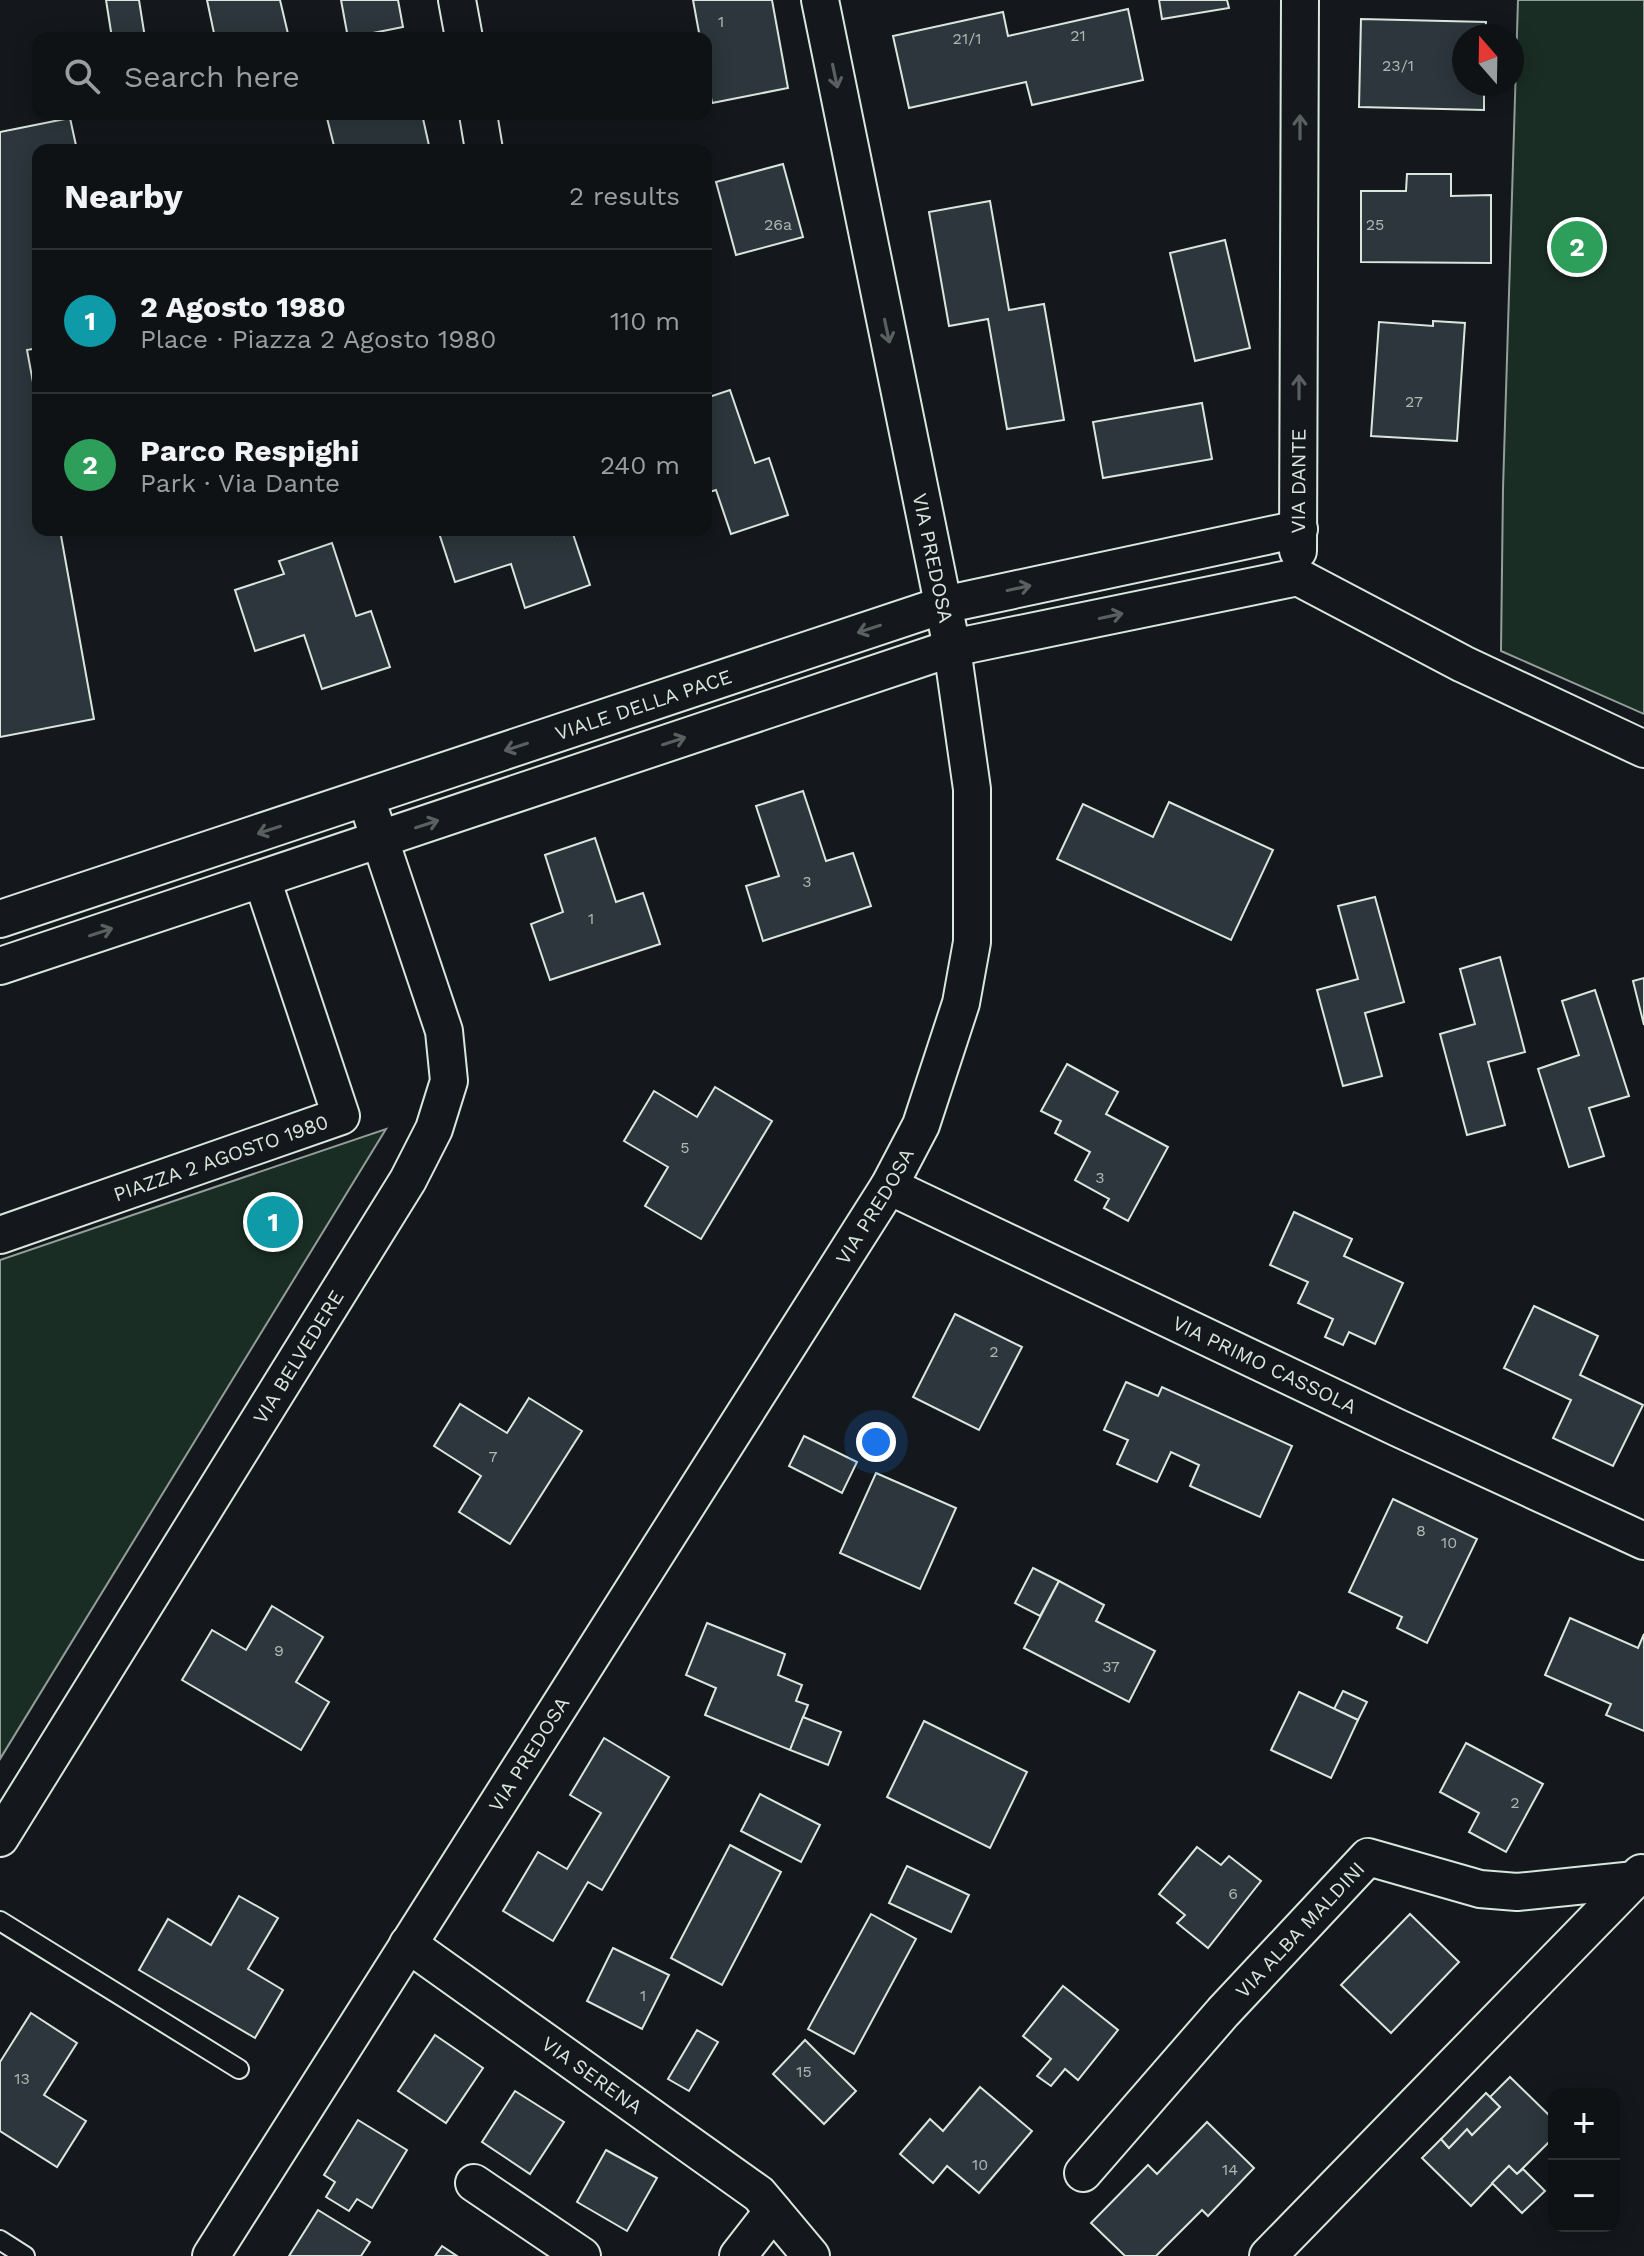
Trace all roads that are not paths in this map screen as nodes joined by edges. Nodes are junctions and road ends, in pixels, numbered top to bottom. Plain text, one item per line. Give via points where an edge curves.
1 (457, 0) edge
2 (820, 0) edge
3 (1300, 0) edge
4 (463, 32) edge
5 (479, 120) edge
6 (483, 144) edge
7 (1299, 529) junction
8 (1298, 577) junction
9 (943, 605) junction
10 (952, 648) junction
11 (1644, 749) edge
12 (366, 798) junction
13 (381, 839) junction
14 (262, 879) junction
15 (14, 914) edge
16 (42, 952) junction
17 (0, 966) edge
18 (889, 1186) junction
19 (0, 1235) edge
20 (1644, 1541) edge
21 (0, 1838) edge
22 (1639, 1875) edge
23 (0, 1921) edge
24 (408, 1944) junction
25 (239, 2069) dead end
26 (1083, 2173) dead end
27 (474, 2183) dead end
28 (773, 2211) junction
29 (0, 2240) edge
30 (25, 2256) edge
31 (211, 2256) edge
32 (582, 2256) edge
33 (738, 2256) edge
34 (811, 2256) edge
35 (1268, 2256) edge

1 - 4 street
2 -> 9 street, VIA PREDOSA
7 -> 3 street, VIA DANTE
5 - 6 street
7 - 8 street, VIA DANTE
9 -> 7 street, VIALE DELLA PACE
10 -> 8 street
8 - 11 street via 1463,664
9 - 10 street, VIA PREDOSA
9 -> 12 street, VIALE DELLA PACE
13 -> 10 street
10 - 18 street, VIA PREDOSA via 972,789 972,942 943,1064 921,1125
12 - 13 street, VIA BELVEDERE
12 -> 15 street, VIALE DELLA PACE
13 - 14 street
13 - 21 street, VIA BELVEDERE via 444,1031 449,1081 434,1129 401,1193
16 -> 14 street
14 - 19 street, PIAZZA 2 AGOSTO 1980 via 341,1116
15 - 16 street
16 - 17 street
18 - 20 street, VIA PRIMO CASSOLA
18 - 24 street, VIA PREDOSA
22 - 26 street, VIA ALBA MALDINI via 1517,1892 1480,1889 1368,1857
22 - 35 street, VIA ALBA MALDINI
23 - 25 lane
24 - 28 street, VIA SERENA via 759,2194
24 - 31 street, VIA PREDOSA
27 - 32 street
28 - 33 street
28 - 34 street, VIA SERENA
29 - 30 lane

